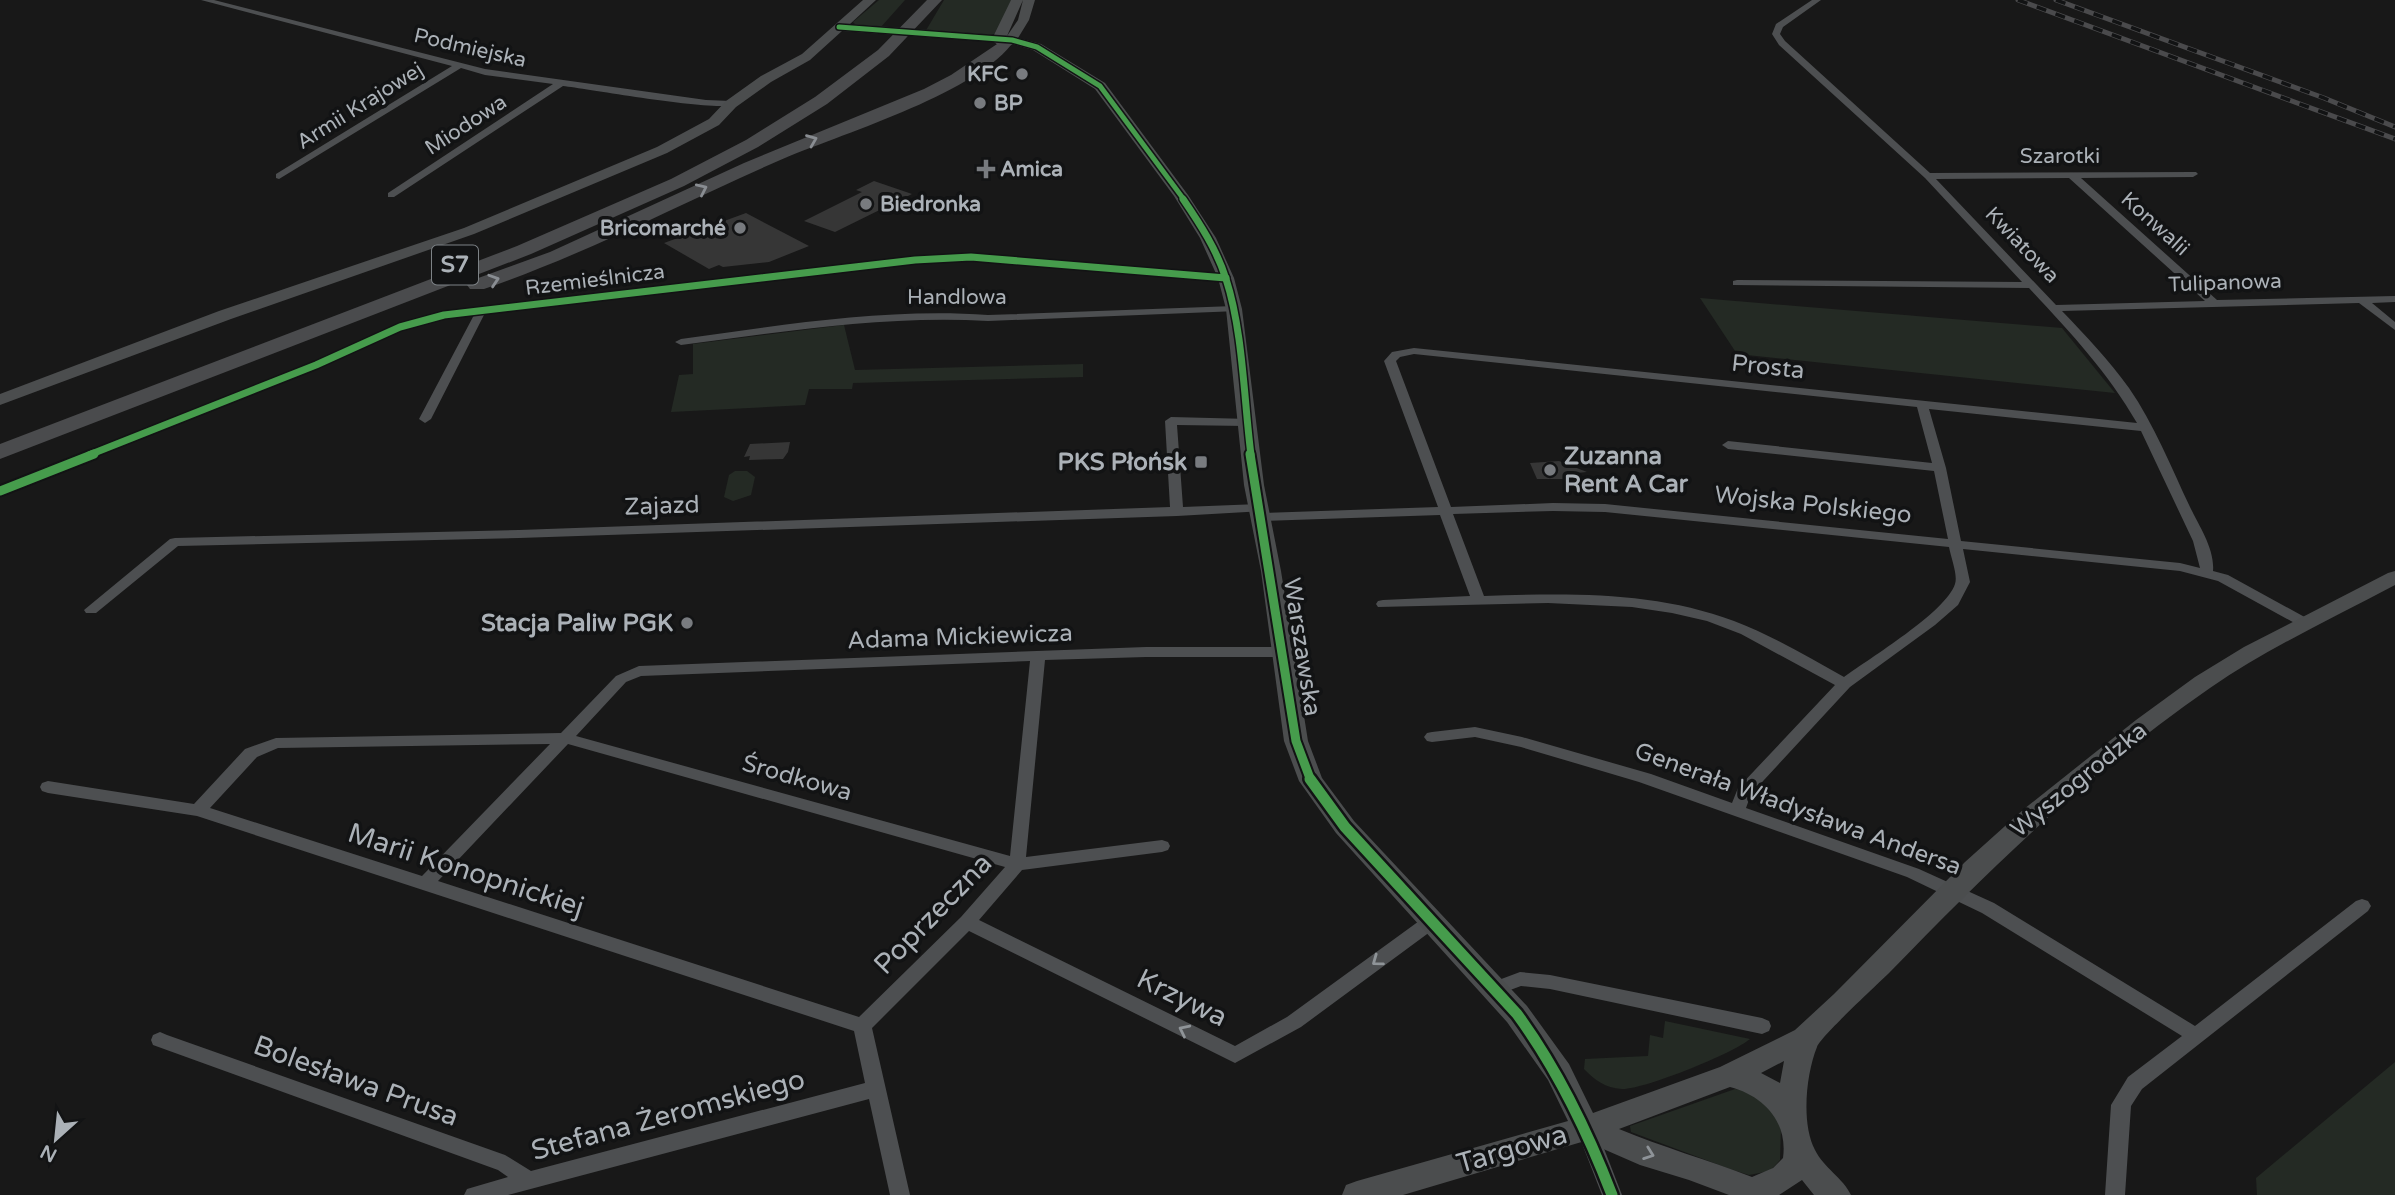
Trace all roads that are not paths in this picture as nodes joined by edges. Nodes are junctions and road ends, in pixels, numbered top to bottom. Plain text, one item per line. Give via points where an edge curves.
1 (205, 0) edge
2 (870, 0) edge
3 (917, 0) edge
4 (935, 0) edge
5 (1017, 0) edge
6 (1029, 0) edge
7 (1817, 0) edge
8 (839, 27) junction
9 (918, 29) junction
10 (893, 33) junction
11 (1004, 41) junction
12 (460, 65) junction
13 (561, 83) junction
14 (731, 104) junction
15 (2193, 174) dead end
16 (2072, 175) junction
17 (279, 176) dead end
18 (1928, 176) junction
19 (391, 195) dead end
20 (1226, 278) junction
21 (1737, 283) dead end
22 (2034, 285) junction
23 (2360, 299) junction
24 (2395, 299) edge
25 (2213, 302) junction
26 (2056, 308) junction
27 (1234, 309) junction
28 (481, 311) junction
29 (2395, 327) edge
30 (681, 342) dead end
31 (242, 360) junction
32 (0, 400) edge
33 (1922, 404) junction
34 (425, 419) dead end
35 (1246, 422) junction
36 (2146, 428) junction
37 (0, 439) edge
38 (1728, 445) dead end
39 (0, 452) edge
40 (1940, 468) junction
41 (0, 491) edge
42 (1446, 511) junction
43 (1177, 512) junction
44 (1260, 512) junction
45 (1957, 542) junction
46 (2206, 573) junction
47 (2395, 577) edge
48 (1479, 601) junction
49 (1383, 604) dead end
50 (91, 610) dead end
51 (2305, 623) junction
52 (1283, 652) junction
53 (1038, 656) junction
54 (1845, 684) junction
55 (1432, 737) dead end
56 (564, 738) junction
57 (48, 788) dead end
58 (198, 810) junction
59 (1737, 811) junction
60 (1162, 846) dead end
61 (1017, 864) junction
62 (424, 884) junction
63 (1954, 890) junction
64 (2362, 906) dead end
65 (1432, 921) junction
66 (967, 922) junction
67 (1494, 989) junction
68 (862, 1026) junction
69 (1762, 1027) dead end
70 (2197, 1036) junction
71 (1805, 1038) junction
72 (160, 1040) dead end
73 (1730, 1075) junction
74 (875, 1089) junction
75 (1792, 1114) junction
76 (1586, 1128) junction
77 (1799, 1152) junction
78 (529, 1181) junction
79 (1759, 1193) edge
80 (474, 1195) edge
81 (900, 1195) edge
82 (1357, 1195) edge
83 (1612, 1195) edge
84 (1836, 1195) edge
85 (2115, 1195) edge

1 - 12 street, Podmiejska
2 - 8 street
3 - 10 highway, S7
4 - 9 highway, S7
5 - 11 street
6 - 11 street via 1026,14
7 - 18 street, Kwiatowa via 1779,26 1776,34
8 - 9 street, Warszawska
8 - 14 street via 807,57
9 - 10 highway, S7
9 - 11 street, Warszawska
10 - 31 highway, S7 via 877,59 808,108 675,182 520,251
10 - 37 highway, S7 via 792,106 699,158 598,206
11 - 20 street, Warszawska via 1063,62 1097,82 1208,238
31 -> 11 highway via 552,260 749,167 939,87 979,64
12 - 13 street, Podmiejska
12 - 17 street, Armii Krajowej
13 - 14 street, Podmiejska
13 - 19 street, Miodowa
14 - 32 street via 714,122 662,150 469,230
15 - 16 street, Szarotki
16 - 18 street, Szarotki
16 - 25 street, Konwalii
18 - 22 street, Kwiatowa
20 - 27 street, Warszawska
20 - 28 street, Rzemieślnicza via 971,257
21 - 22 street
22 - 26 street, Kwiatowa
23 - 24 street, Tulipanowa
23 - 25 street, Tulipanowa
23 - 29 street
25 - 26 street, Tulipanowa
26 - 36 street, Kwiatowa via 2124,390
27 - 30 street, Handlowa via 988,318 900,316
27 - 35 street, Warszawska
28 - 34 street
28 - 41 street, Rzemieślnicza via 400,327
31 - 39 highway, S7
33 - 36 street, Prosta
33 - 40 street
33 - 42 street, Prosta via 1414,351 1396,354 1390,361
35 - 43 street via 1171,421
35 - 44 street, Warszawska
36 - 46 street, Kwiatowa via 2200,541
38 - 40 street
40 - 45 street
42 - 44 street, Wojska Polskiego
42 - 45 street, Wojska Polskiego via 1605,508
42 - 48 street
43 - 44 street, Zajazd
43 - 50 street, Zajazd via 175,542
44 - 52 street, Warszawska
45 - 46 street, Wojska Polskiego
45 - 54 street via 1963,582 1953,602
46 - 51 street, Wojska Polskiego via 2242,587
47 - 51 street, Wyszogrodzka
48 - 49 street
48 - 54 street via 1617,600 1667,607 1758,636
51 - 63 street, Wyszogrodzka via 2203,682 2144,725 2033,815
52 - 53 street, Adama Mickiewicza
52 - 65 street, Warszawska via 1296,741 1311,781 1345,827
53 - 56 street, Adama Mickiewicza via 639,671 621,679
53 - 61 street, Poprzeczna
54 - 59 street via 1744,792
55 - 59 street, Generała Władysława Andersa via 1475,732 1522,742
56 - 58 street, Środkowa via 276,743 251,753
56 - 61 street, Środkowa
56 - 62 street
57 - 58 street, Marii Konopnickiej
58 - 62 street, Marii Konopnickiej
59 - 63 street, Generała Władysława Andersa
60 - 61 street
61 - 66 street, Poprzeczna
62 - 68 street, Marii Konopnickiej
63 - 70 street, Generała Władysława Andersa
63 - 71 street, Wyszogrodzka
64 - 70 street
65 -> 66 street, Krzywa via 1294,1021 1236,1055
65 - 67 street, Warszawska
66 - 68 street, Poprzeczna
67 - 69 street via 1520,979 1550,982
67 - 76 street, Warszawska via 1541,1044
68 - 74 street
70 - 85 street via 2135,1083 2121,1105
71 - 73 street, Wyszogrodzka
71 - 75 street via 1793,1083
72 - 78 street, Bolesława Prusa via 505,1164
73 - 75 street via 1770,1089
73 - 76 street, Wyszogrodzka
74 - 78 street, Stefana Żeromskiego
74 - 81 street
75 - 77 street
76 -> 79 street
76 - 82 street, Targowa
76 - 83 street, Warszawska
77 - 79 street via 1792,1171
77 - 84 street
78 - 80 street, Stefana Żeromskiego

